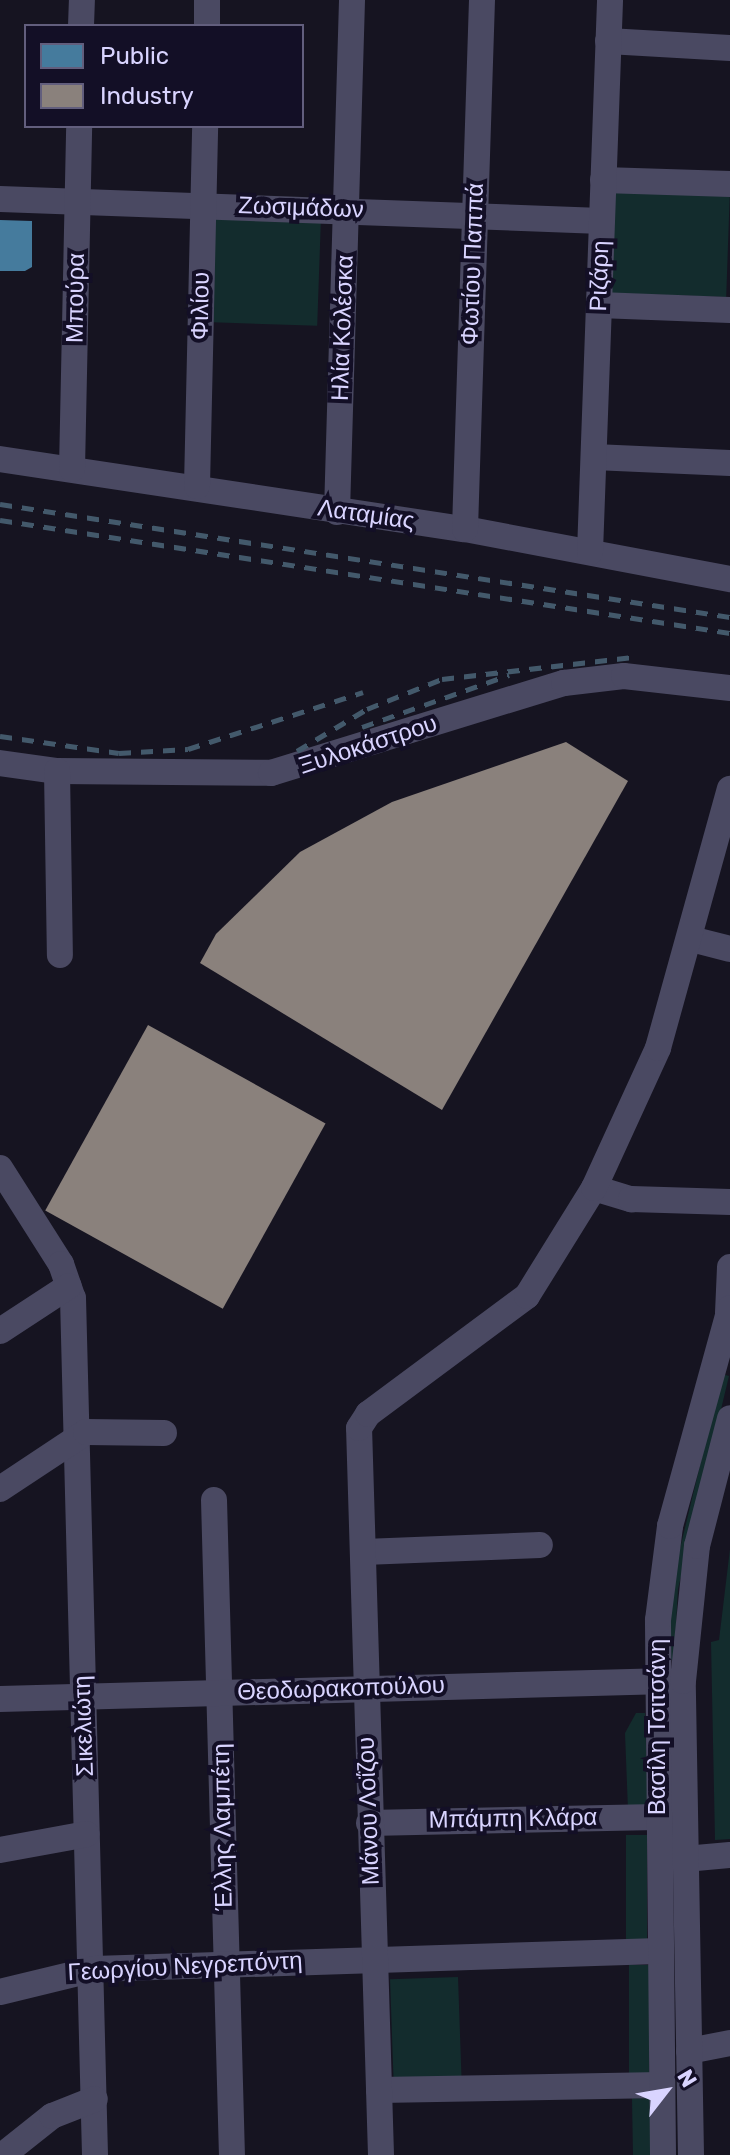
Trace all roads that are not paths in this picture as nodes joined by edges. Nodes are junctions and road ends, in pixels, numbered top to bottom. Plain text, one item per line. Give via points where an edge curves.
1 (82, 0) edge
2 (207, 0) edge
3 (336, 0) edge
4 (352, 0) edge
5 (482, 0) edge
6 (610, 0) edge
7 (81, 24) edge
8 (207, 24) edge
9 (608, 41) junction
10 (730, 48) edge
11 (79, 128) edge
12 (205, 128) edge
13 (603, 180) junction
14 (730, 184) edge
15 (0, 199) edge
16 (78, 201) junction
17 (203, 205) junction
18 (338, 210) junction
19 (475, 213) junction
20 (602, 221) junction
21 (599, 305) junction
22 (730, 310) edge
23 (594, 457) junction
24 (0, 459) edge
25 (730, 463) edge
26 (72, 469) junction
27 (197, 486) junction
28 (329, 510) junction
29 (465, 529) junction
30 (590, 552) junction
31 (730, 579) edge
32 (730, 688) edge
33 (0, 763) edge
34 (57, 771) junction
35 (730, 789) edge
36 (691, 939) junction
37 (730, 949) edge
38 (60, 955) dead end
39 (1, 1173) edge
40 (594, 1188) junction
41 (730, 1202) edge
42 (730, 1267) edge
43 (71, 1292) junction
44 (729, 1310) edge
45 (0, 1331) edge
46 (730, 1418) edge
47 (164, 1433) dead end
48 (75, 1437) junction
49 (0, 1489) edge
50 (214, 1500) dead end
51 (540, 1545) dead end
52 (364, 1552) junction
53 (683, 1681) junction
54 (654, 1688) junction
55 (366, 1696) junction
56 (0, 1699) edge
57 (219, 1701) junction
58 (84, 1704) junction
59 (0, 1716) edge
60 (657, 1817) junction
61 (369, 1823) junction
62 (87, 1834) junction
63 (0, 1850) edge
64 (730, 1855) edge
65 (685, 1859) junction
66 (659, 1951) junction
67 (374, 1958) junction
68 (226, 1964) junction
69 (94, 1969) junction
70 (0, 1992) edge
71 (730, 2043) edge
72 (689, 2051) junction
73 (661, 2085) junction
74 (379, 2090) junction
75 (95, 2099) junction
76 (3, 2155) edge
77 (95, 2155) edge
78 (232, 2155) edge
79 (381, 2155) edge
80 (663, 2155) edge
81 (691, 2155) edge

1 - 7 street
2 - 8 street
3 - 18 street, Ηλία Κολέσκα
4 - 18 street, Ηλία Κολέσκα
5 - 19 street, Φωτίου Παππά
6 - 9 street, Ριζάρη
9 - 10 street
9 - 13 street, Ριζάρη
11 - 16 street, Μπούρα
12 - 17 street, Φιλίου
13 - 14 street
13 - 20 street, Ριζάρη
15 - 16 street, Ζωσιμάδων
16 - 17 street, Ζωσιμάδων
16 - 26 street, Μπούρα
17 - 18 street, Ζωσιμάδων
17 - 27 street, Φιλίου
18 - 19 street, Ζωσιμάδων
18 - 28 street, Ηλία Κολέσκα
19 - 20 street, Ζωσιμάδων
19 - 29 street, Φωτίου Παππά
20 - 21 street, Ριζάρη
21 - 22 street
21 - 23 street, Ριζάρη
23 - 25 street
23 - 30 street, Ριζάρη
24 - 26 street, Λαταμίας
26 - 27 street, Λαταμίας
27 - 28 street, Λαταμίας
28 - 29 street, Λαταμίας
29 - 30 street, Λαταμίας
30 - 31 street, Λαταμίας
32 - 34 street, Ξυλοκάστρου via 624,676 564,683 281,772
33 - 34 street, Ξυλοκάστρου
34 - 38 street
35 - 36 street
36 - 37 street
36 - 40 street via 658,1048
39 - 43 street
40 - 41 street via 631,1199
40 - 52 street, Μάνου Λοΐζου via 527,1296 362,1421
42 - 44 street, Βασίλη Τσιτσάνη
43 - 45 street
43 - 48 street, Σικελιώτη
44 - 54 street, Βασίλη Τσιτσάνη via 670,1526
46 - 53 street, Βασίλη Τσιτσάνη via 697,1546
47 - 48 street via 99,1430
48 - 49 street
48 - 58 street, Σικελιώτη
50 - 57 street, Έλλης Λαμπέτη
51 - 52 street
52 - 55 street, Μάνου Λοΐζου
53 - 54 street, Θεοδωρακοπούλου
53 - 65 street, Βασίλη Τσιτσάνη
54 - 55 street, Θεοδωρακοπούλου
54 - 60 street, Βασίλη Τσιτσάνη
55 - 57 street, Θεοδωρακοπούλου
55 - 61 street, Μάνου Λοΐζου
56 - 58 street
57 - 58 street, Θεοδωρακοπούλου
57 - 68 street, Έλλης Λαμπέτη
58 - 59 street
58 - 62 street, Σικελιώτη
60 - 61 street, Μπάμπη Κλάρα
60 - 66 street, Βασίλη Τσιτσάνη
61 - 67 street, Μάνου Λοΐζου
62 - 63 street
62 - 69 street, Σικελιώτη
64 - 65 street
65 - 72 street, Βασίλη Τσιτσάνη
66 - 67 street, Γεωργίου Νεγρεπόντη
66 - 73 street, Βασίλη Τσιτσάνη
67 - 68 street, Γεωργίου Νεγρεπόντη
67 - 74 street, Μάνου Λοΐζου
68 - 69 street, Γεωργίου Νεγρεπόντη
68 - 78 street, Έλλης Λαμπέτη
69 - 70 street, Γεωργίου Νεγρεπόντη
69 - 75 street, Σικελιώτη
71 - 72 street
72 - 81 street, Βασίλη Τσιτσάνη
73 - 74 street
73 - 80 street, Βασίλη Τσιτσάνη
74 - 79 street, Μάνου Λοΐζου
75 - 76 street via 52,2116
75 - 77 street, Σικελιώτη

